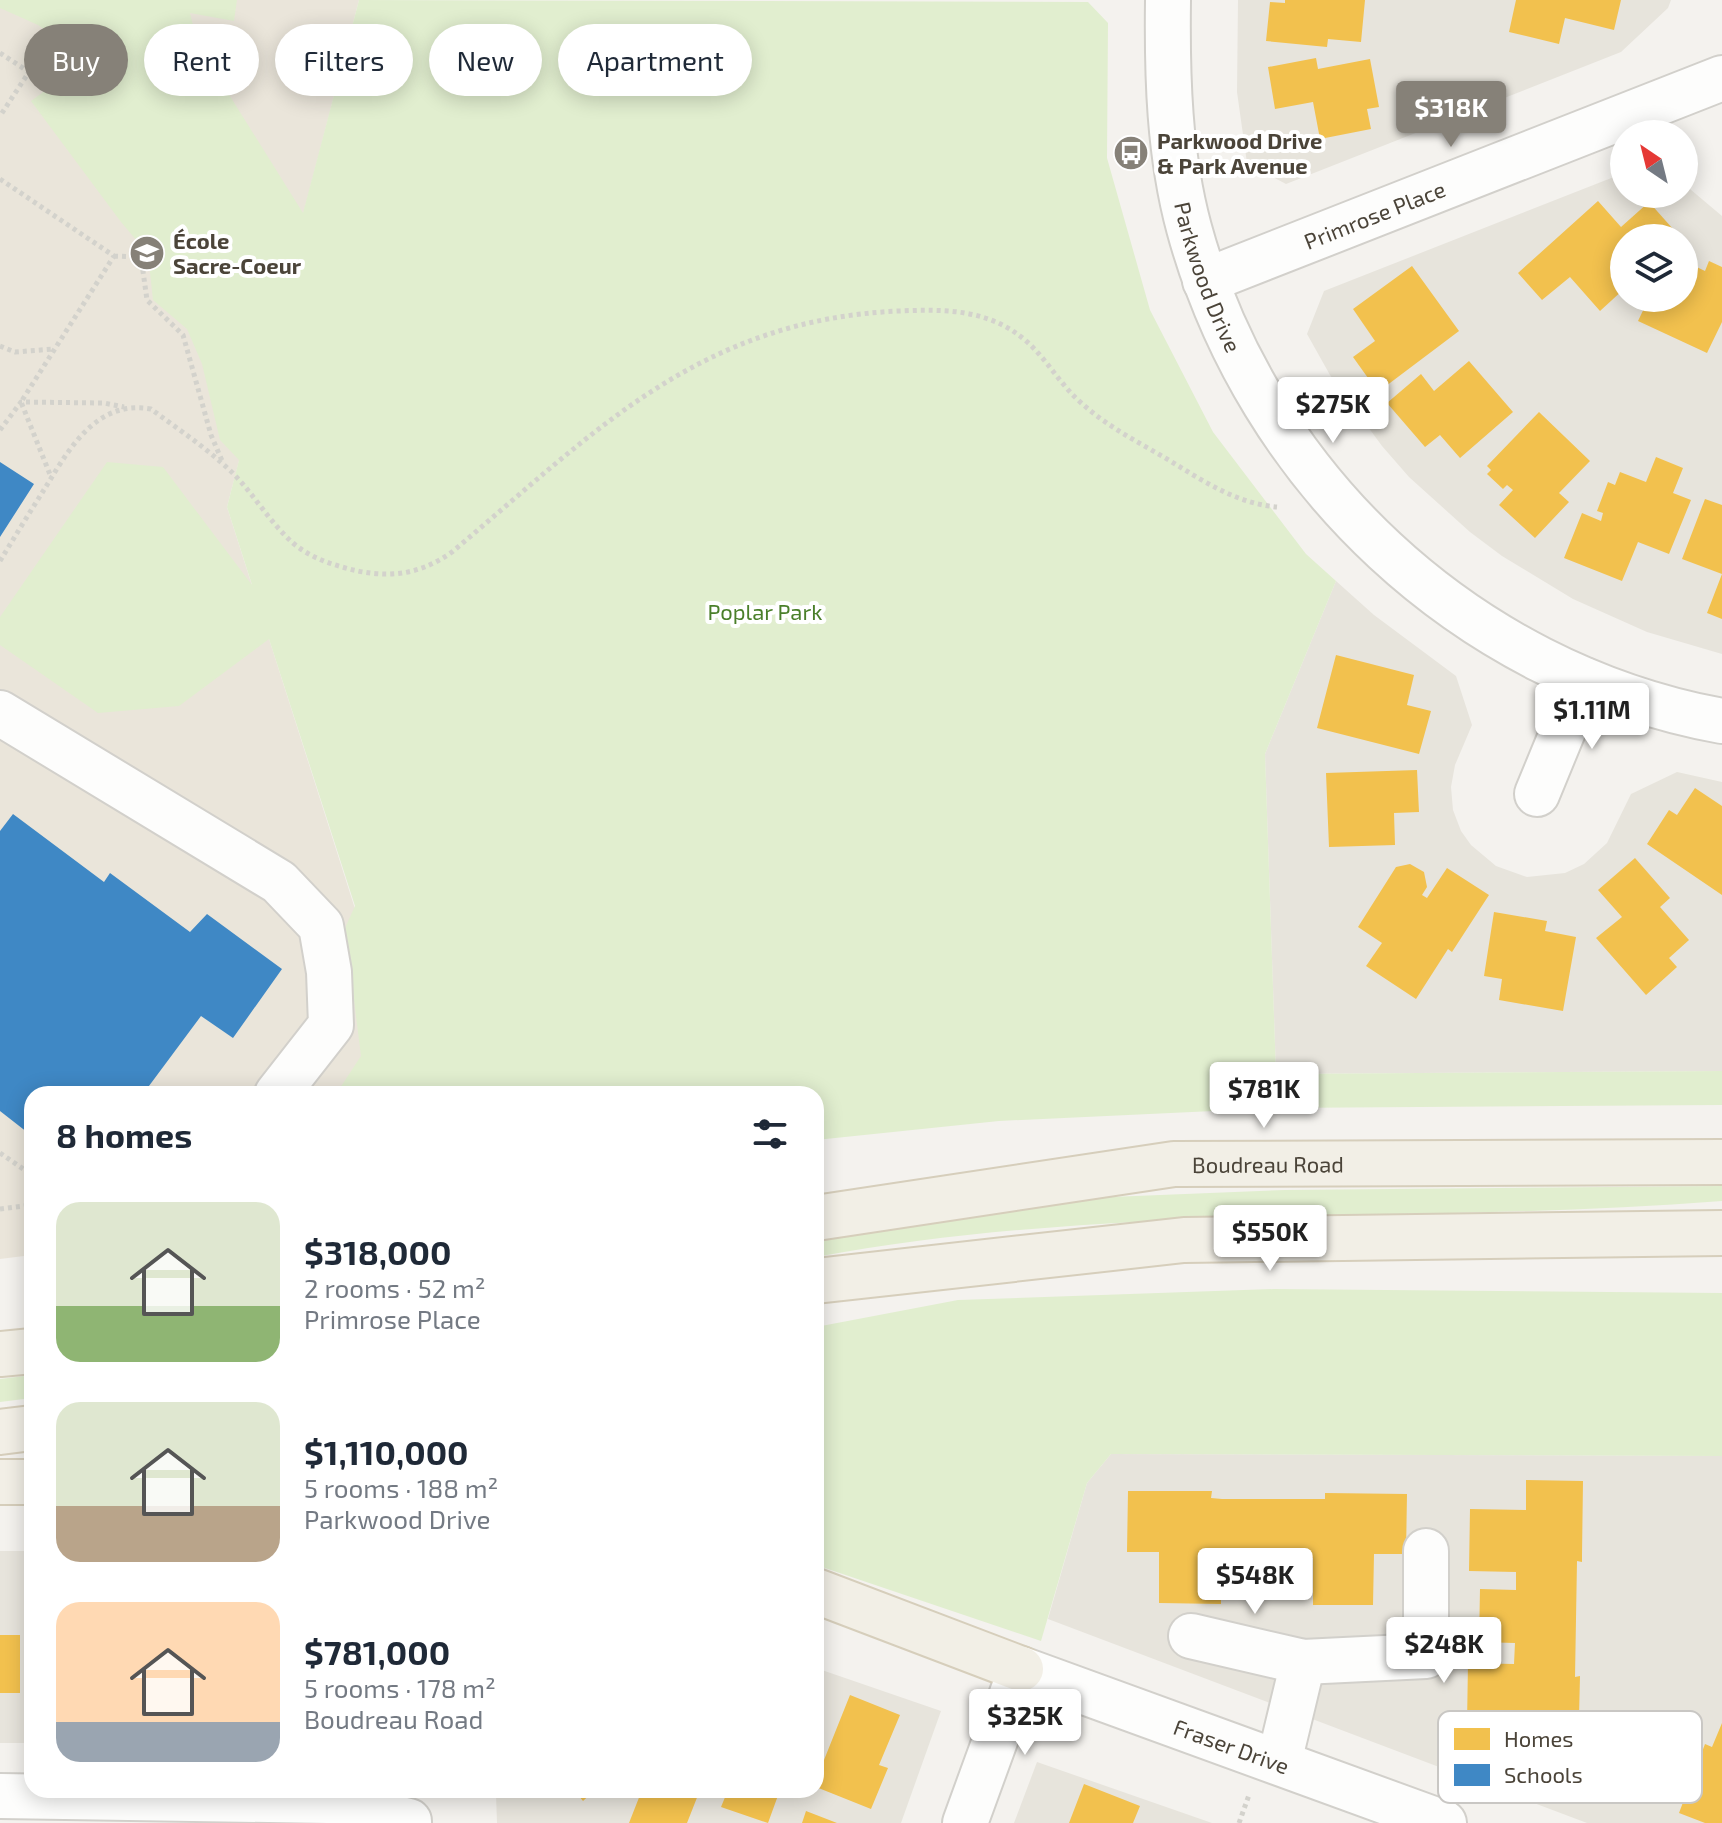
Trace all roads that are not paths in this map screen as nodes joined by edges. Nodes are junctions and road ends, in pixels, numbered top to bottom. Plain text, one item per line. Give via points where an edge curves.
1 (1168, 0) edge
2 (1722, 78) edge
3 (1205, 281) junction
4 (1584, 680) junction
5 (0, 713) edge
6 (1722, 721) edge
7 (1537, 794) dead end
8 (283, 1086) edge
9 (1722, 1162) edge
10 (824, 1217) edge
11 (1722, 1233) edge
12 (824, 1280) edge
13 (24, 1352) edge
14 (0, 1354) edge
15 (24, 1429) edge
16 (0, 1432) edge
17 (0, 1482) edge
18 (24, 1482) edge
19 (1426, 1551) dead end
20 (824, 1594) edge
21 (1191, 1636) dead end
22 (1303, 1662) junction
23 (1021, 1669) junction
24 (1266, 1774) junction
25 (0, 1796) edge
26 (24, 1796) edge
27 (131, 1798) edge
28 (409, 1823) edge
29 (965, 1823) edge
30 (1444, 1823) edge

1 - 3 street, Parkwood Drive via 1167,68 1177,167
2 - 3 street, Primrose Place
3 - 4 street, Parkwood Drive via 1227,337 1272,417 1344,511 1381,549 1462,614
4 - 6 street, Parkwood Drive via 1634,700
4 - 7 street
5 - 8 street via 279,882 321,926 331,1025
9 - 10 main road, Boudreau Road via 1174,1164
11 - 12 main road via 1184,1240
13 - 14 main road
15 - 16 main road
17 - 18 main road
19 - 22 street via 1426,1656
20 - 23 main road
21 - 22 street
22 - 24 street
23 - 24 street, Fraser Drive
23 - 29 street
24 - 30 street, Fraser Drive
25 - 26 street
27 - 28 street via 328,1801

